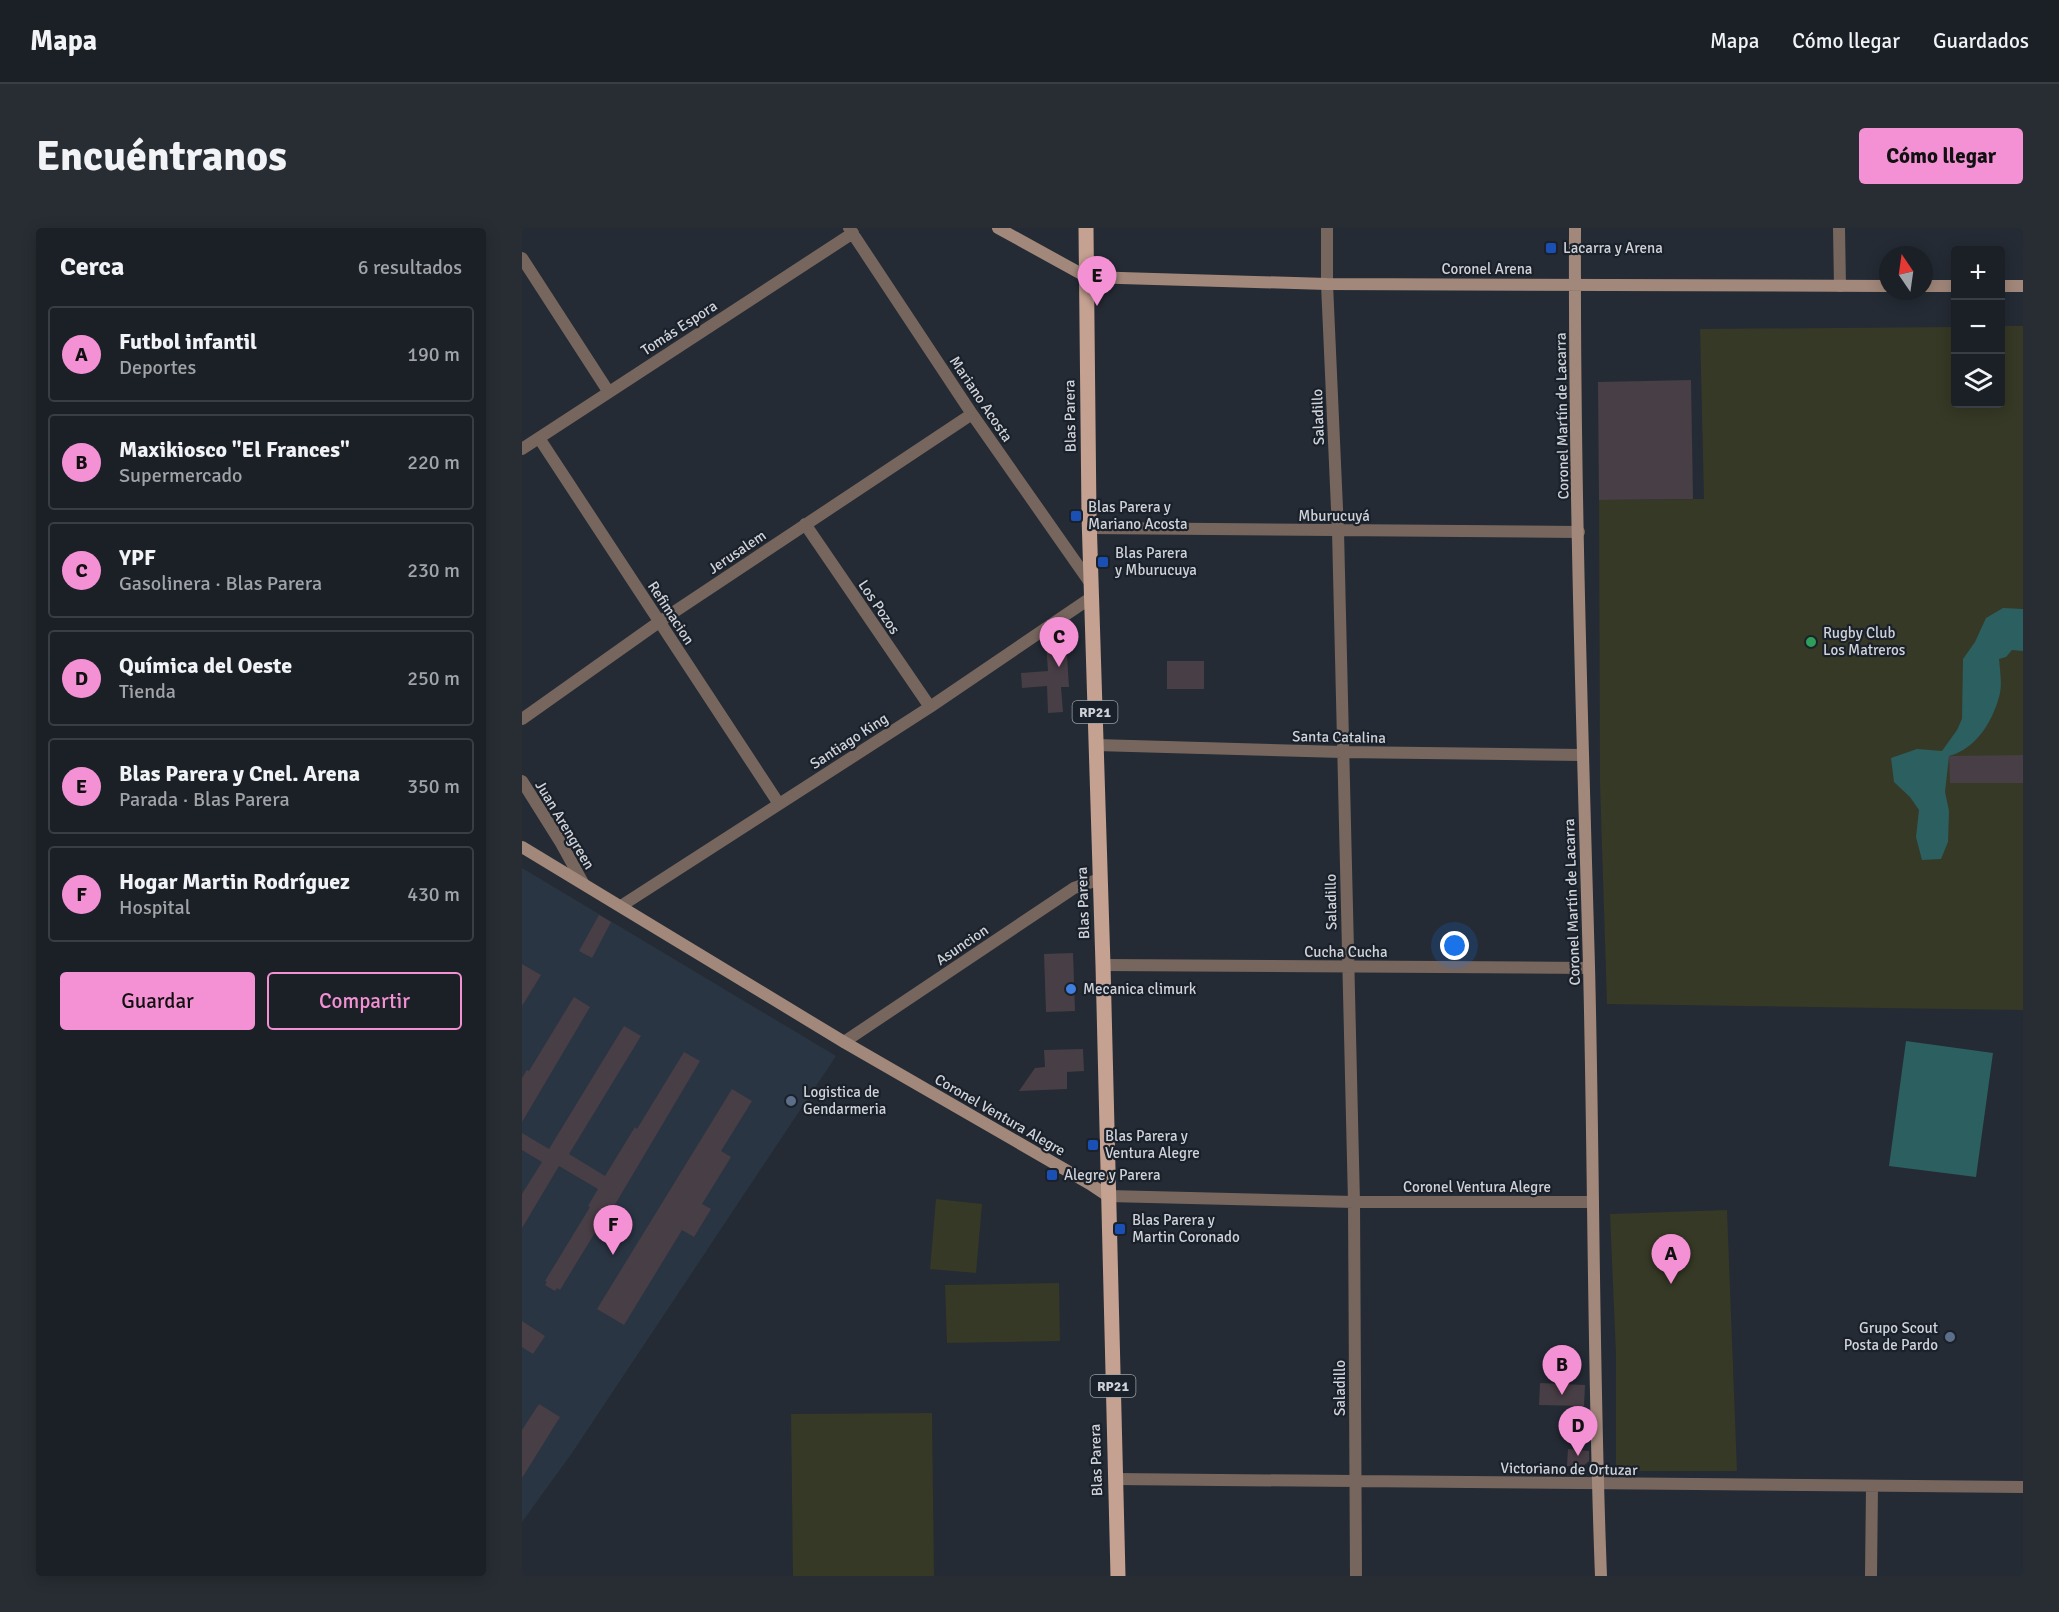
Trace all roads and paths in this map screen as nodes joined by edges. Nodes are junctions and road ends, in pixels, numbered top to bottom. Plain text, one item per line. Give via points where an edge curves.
1 (998, 228) edge
2 (1086, 228) edge
3 (1327, 228) edge
4 (1575, 228) edge
5 (1839, 228) edge
6 (851, 231) edge
7 (522, 258) edge
8 (1087, 277) junction
9 (1328, 284) junction
10 (1574, 284) junction
11 (1840, 286) junction
12 (1879, 286) edge
13 (1933, 286) edge
14 (1951, 286) edge
15 (2005, 286) edge
16 (2023, 286) edge
17 (608, 392) junction
18 (972, 414) junction
19 (539, 438) junction
20 (522, 449) edge
21 (805, 524) junction
22 (1090, 528) junction
23 (1338, 531) junction
24 (1579, 532) junction
25 (1091, 590) junction
26 (659, 622) junction
27 (930, 706) junction
28 (522, 719) edge
29 (1096, 745) junction
30 (1342, 752) junction
31 (1582, 755) junction
32 (522, 781) edge
33 (779, 804) junction
34 (522, 847) edge
35 (1100, 879) junction
36 (583, 883) junction
37 (621, 906) junction
38 (1103, 965) junction
39 (1347, 967) junction
40 (1589, 968) junction
41 (844, 1042) junction
42 (1107, 1196) junction
43 (1354, 1202) junction
44 (1593, 1202) junction
45 (1115, 1479) junction
46 (1355, 1482) junction
47 (1597, 1485) junction
48 (1872, 1486) junction
49 (2023, 1487) edge
50 (1118, 1576) edge
51 (1356, 1576) edge
52 (1601, 1576) edge
53 (1871, 1576) edge

1 - 8 street
2 - 8 main road, Blas Parera / RP21
3 - 9 street, Saladillo
4 - 10 street, Coronel Martín de Lacarra
5 - 11 street
6 - 17 street, Tomás Espora
6 - 18 street, Mariano Acosta
7 - 17 street
8 - 9 street, Coronel Arena
8 - 22 main road, Blas Parera / RP21
9 - 10 street, Coronel Arena
9 - 23 street, Saladillo
10 - 11 street, Coronel Arena
10 - 24 street, Coronel Martín de Lacarra
11 - 12 street, Coronel Arena
13 - 14 street
15 - 16 street
17 - 19 street, Tomás Espora
18 - 21 street, Jerusalem
18 - 25 street, Mariano Acosta
19 - 20 street, Tomás Espora
19 - 26 street, Refimacion
21 - 26 street, Jerusalem
21 - 27 street, Los Pozos
22 - 23 street, Mburucuyá
22 - 25 main road, Blas Parera / RP21
23 - 24 street, Mburucuyá
23 - 30 street, Saladillo
24 - 31 street, Coronel Martín de Lacarra
25 - 27 street, Santiago King
25 - 29 main road, Blas Parera / RP21
26 - 28 street, Jerusalem
26 - 33 street, Refimacion
27 - 33 street, Santiago King
29 - 30 street, Santa Catalina
29 - 35 main road, Blas Parera / RP21
30 - 31 street, Santa Catalina
30 - 39 street, Saladillo
31 - 40 street, Coronel Martín de Lacarra
32 - 36 street, Juan Arengreen
33 - 37 street, Santiago King
34 - 36 street, Coronel Ventura Alegre
35 - 38 main road, Blas Parera / RP21
35 - 41 street, Asuncion via 1074,888
36 - 37 street, Coronel Ventura Alegre
37 - 41 street, Coronel Ventura Alegre
38 - 39 street, Cucha Cucha
38 - 42 main road, Blas Parera / RP21
39 - 40 street, Cucha Cucha
39 - 43 street, Saladillo
40 - 44 street, Coronel Martín de Lacarra
41 - 42 street, Coronel Ventura Alegre
42 - 43 street, Coronel Ventura Alegre
42 - 45 main road, Blas Parera / RP21
43 - 44 street, Coronel Ventura Alegre
43 - 46 street, Saladillo
44 - 47 street, Coronel Martín de Lacarra
45 - 46 street, Victoriano de Ortuzar
45 - 50 main road, Blas Parera / RP21
46 - 47 street, Victoriano de Ortuzar
46 - 51 street, Saladillo
47 - 48 street, Victoriano de Ortuzar
47 - 52 street, Coronel Martín de Lacarra
48 - 49 street, Victoriano de Ortuzar
48 - 53 street

